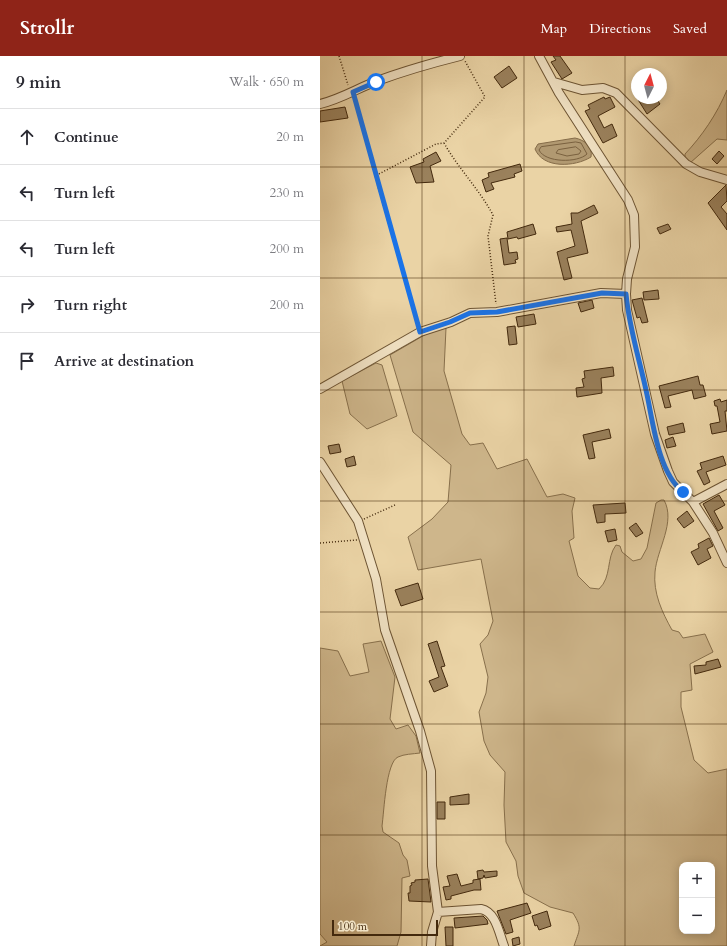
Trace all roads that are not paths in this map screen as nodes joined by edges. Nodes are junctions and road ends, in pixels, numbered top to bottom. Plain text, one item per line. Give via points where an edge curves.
1 (461, 56) edge
2 (538, 56) edge
3 (554, 82) junction
4 (320, 104) edge
5 (727, 180) edge
6 (626, 294) junction
7 (320, 389) edge
8 (320, 462) edge
9 (727, 484) edge
10 (693, 502) junction
11 (727, 563) edge
12 (438, 912) junction
13 (431, 946) edge
14 (504, 946) edge

1 - 4 street via 419,67 376,82 334,101
2 - 3 street
3 - 5 street via 582,90 603,88 616,93 686,164 700,172
3 - 6 street via 628,200 634,215 635,247
6 - 7 street via 602,293 497,312 470,313 420,332
6 - 10 street via 637,359 660,449 673,482
8 - 12 street via 358,521 376,579 385,630 431,771 432,866
9 - 10 street
10 - 11 street via 713,533
12 - 13 street
12 - 14 street via 487,910

